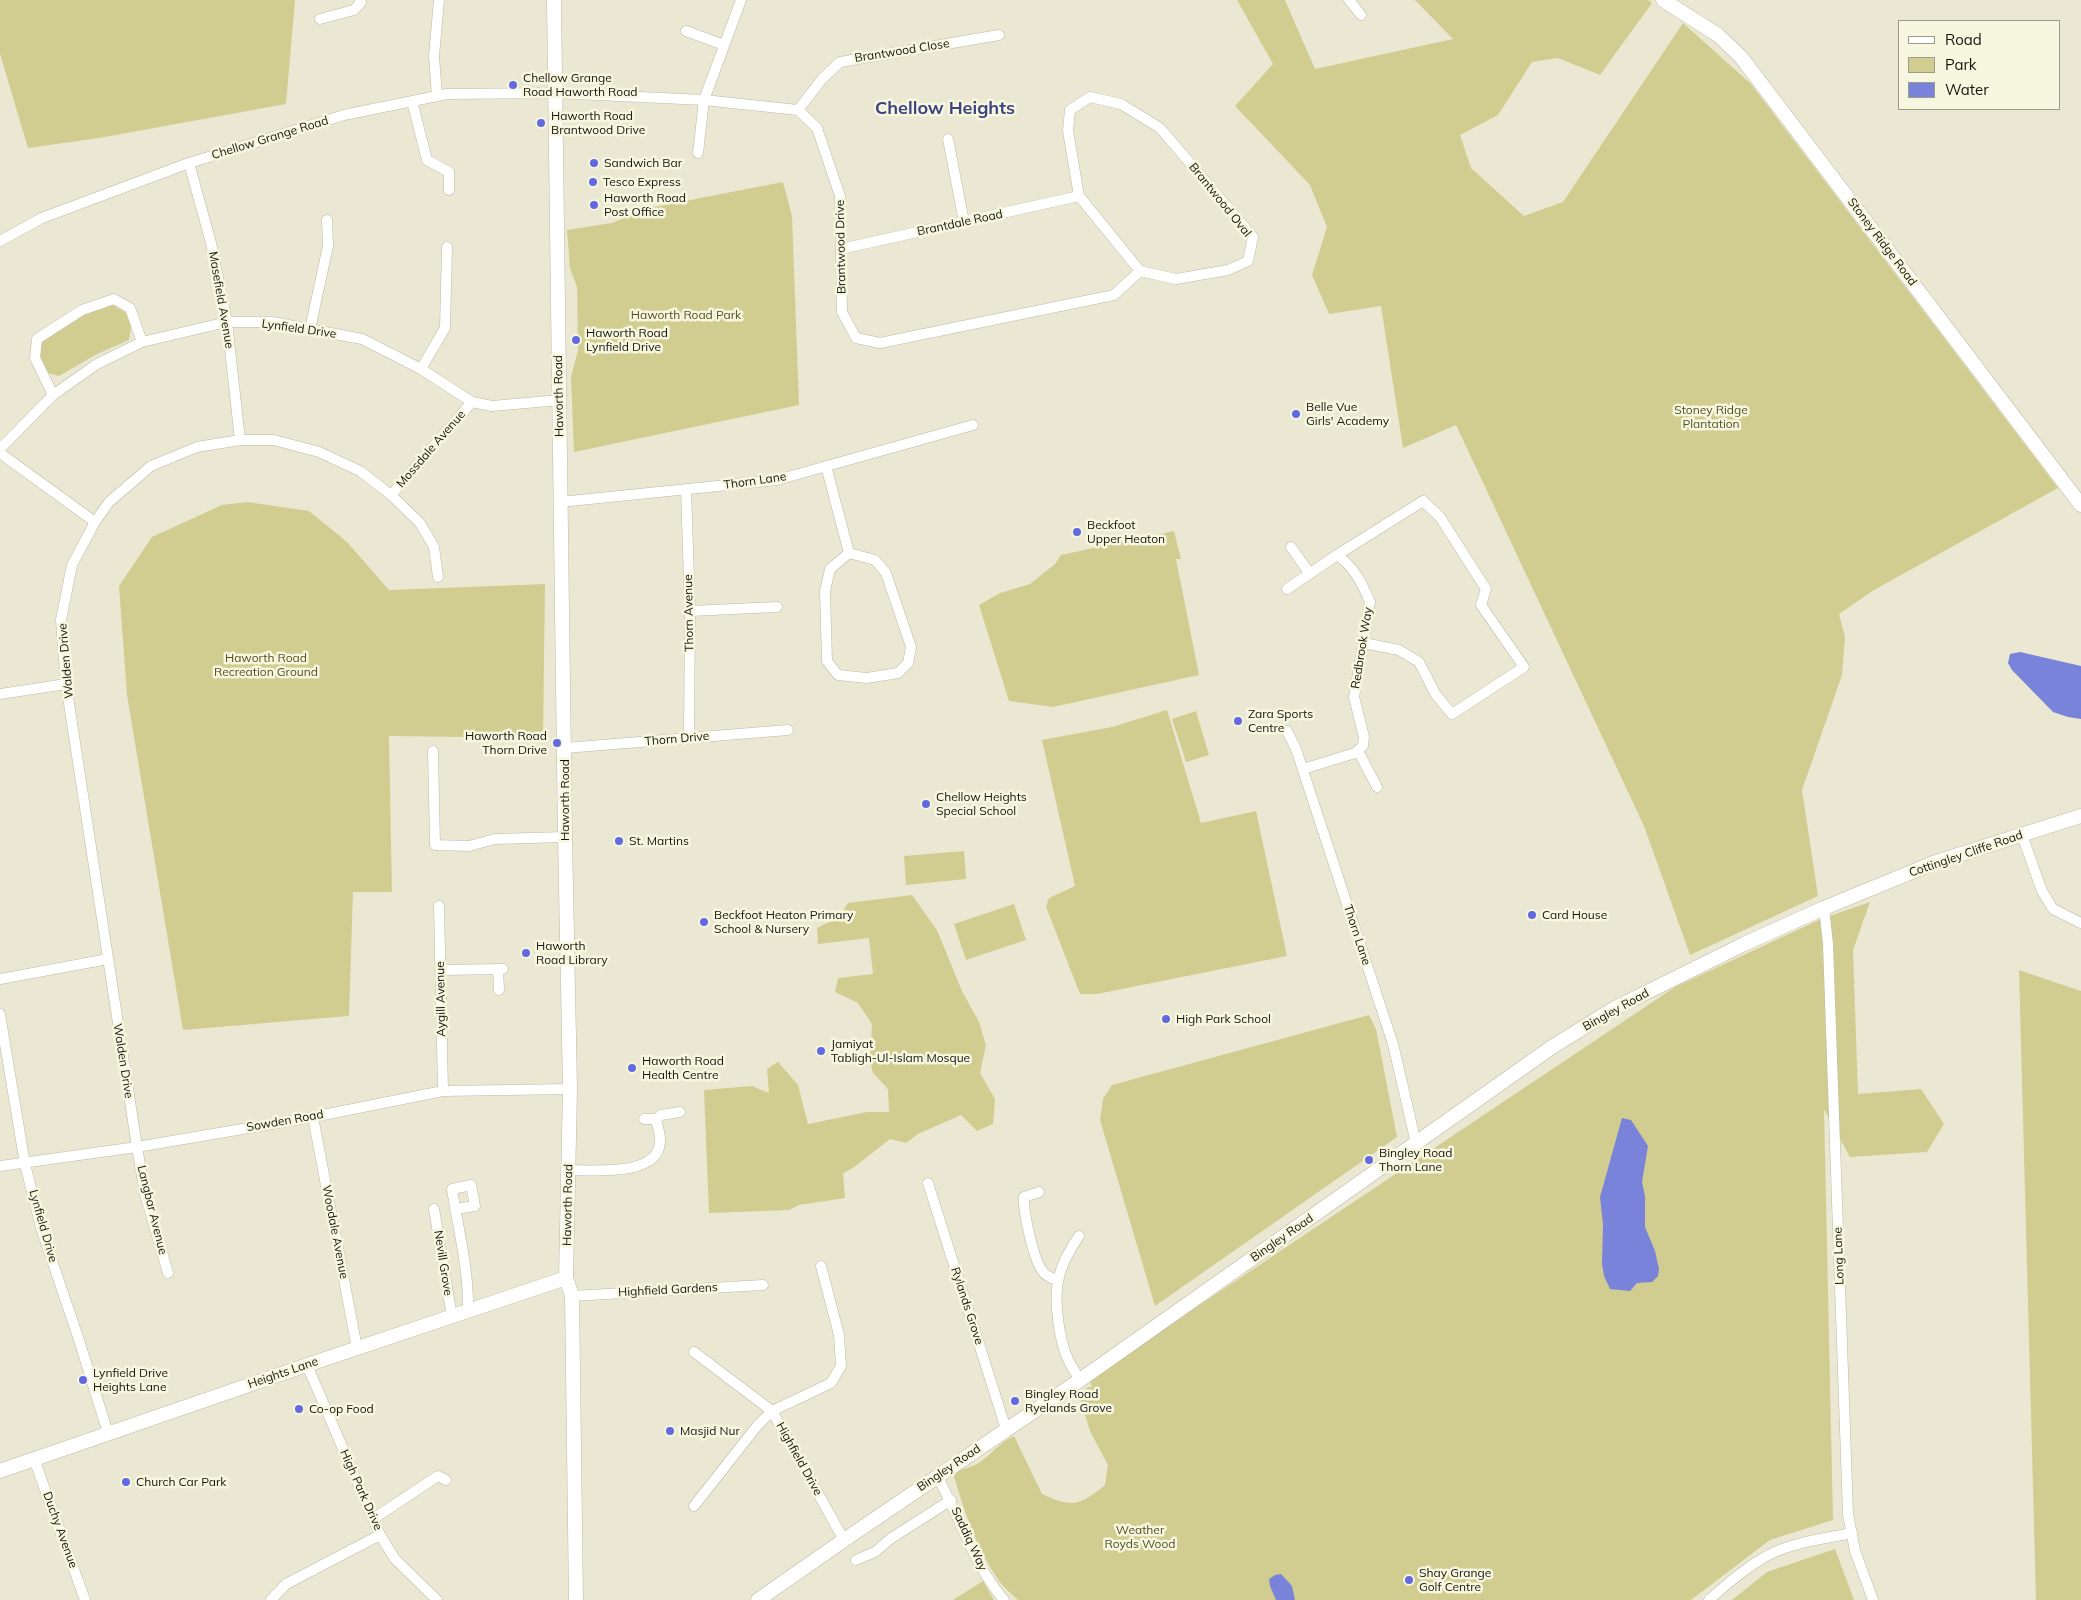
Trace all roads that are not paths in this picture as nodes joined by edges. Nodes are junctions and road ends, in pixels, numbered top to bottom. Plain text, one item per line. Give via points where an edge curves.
1 (360, 0) edge
2 (438, 0) edge
3 (554, 0) edge
4 (741, 0) edge
5 (1349, 0) edge
6 (1663, 0) edge
7 (1361, 15) dead end
8 (320, 19) dead end
9 (686, 31) dead end
10 (999, 36) dead end
11 (724, 45) junction
12 (554, 93) junction
13 (437, 96) junction
14 (704, 100) junction
15 (412, 101) junction
16 (798, 110) junction
17 (948, 139) dead end
18 (698, 153) dead end
19 (190, 163) junction
20 (449, 190) dead end
21 (1079, 196) junction
22 (327, 220) dead end
23 (964, 222) junction
24 (0, 241) edge
25 (447, 247) dead end
26 (841, 249) junction
27 (1140, 271) junction
28 (227, 322) junction
29 (310, 329) junction
30 (142, 342) junction
31 (421, 369) junction
32 (53, 395) junction
33 (560, 400) junction
34 (472, 402) junction
35 (973, 425) dead end
36 (240, 440) junction
37 (0, 449) edge
38 (0, 453) edge
39 (826, 466) junction
40 (686, 489) junction
41 (391, 495) junction
42 (560, 502) junction
43 (2081, 505) edge
44 (95, 522) junction
45 (1291, 546) dead end
46 (849, 553) junction
47 (1337, 555) junction
48 (1310, 574) junction
49 (438, 577) dead end
50 (1287, 590) dead end
51 (777, 607) dead end
52 (690, 611) junction
53 (1364, 643) junction
54 (66, 684) junction
55 (0, 694) edge
56 (788, 730) dead end
57 (1288, 731) dead end
58 (689, 738) junction
59 (565, 748) junction
60 (433, 751) dead end
61 (1358, 751) junction
62 (1303, 769) junction
63 (1377, 787) dead end
64 (2081, 816) edge
65 (2022, 835) junction
66 (565, 836) junction
67 (439, 906) dead end
68 (1824, 908) junction
69 (2081, 923) edge
70 (108, 959) junction
71 (441, 970) junction
72 (0, 978) edge
73 (499, 990) dead end
74 (0, 1014) edge
75 (570, 1089) junction
76 (443, 1091) junction
77 (680, 1112) dead end
78 (314, 1117) junction
79 (644, 1119) dead end
80 (656, 1119) junction
81 (1416, 1143) junction
82 (136, 1147) junction
83 (25, 1164) junction
84 (0, 1166) edge
85 (569, 1170) junction
86 (928, 1183) dead end
87 (1039, 1192) dead end
88 (434, 1209) dead end
89 (455, 1209) dead end
90 (1079, 1236) dead end
91 (821, 1266) dead end
92 (168, 1273) dead end
93 (566, 1278) junction
94 (1058, 1281) junction
95 (763, 1285) dead end
96 (572, 1296) junction
97 (468, 1311) junction
98 (452, 1316) junction
99 (357, 1348) junction
100 (694, 1352) dead end
101 (307, 1365) junction
102 (1080, 1380) junction
103 (772, 1411) junction
104 (1006, 1429) junction
105 (108, 1433) junction
106 (34, 1459) junction
107 (0, 1471) edge
108 (937, 1476) junction
109 (446, 1480) dead end
110 (951, 1500) junction
111 (694, 1506) dead end
112 (372, 1519) junction
113 (1852, 1533) junction
114 (380, 1535) junction
115 (844, 1540) junction
116 (856, 1560) dead end
117 (85, 1600) edge
118 (271, 1600) edge
119 (437, 1600) edge
120 (576, 1600) edge
121 (758, 1600) edge
122 (1004, 1600) edge
123 (1709, 1600) edge
124 (1873, 1600) edge

1 - 8 street via 354,10
2 - 13 street via 434,49
3 - 12 main road, Haworth Road
4 - 11 street
5 - 7 street
6 - 43 main road, Stoney Ridge Road via 1718,35 1742,57
9 - 11 street
10 - 16 street, Brantwood Close via 840,62 822,78
11 - 14 street
12 - 13 street, Chellow Grange Road
12 - 14 street
12 - 33 main road, Haworth Road
13 - 15 street, Chellow Grange Road
14 - 16 street
14 - 18 street
15 - 19 street, Chellow Grange Road via 344,115
15 - 20 street via 427,160 449,172
16 - 26 street, Brantwood Drive via 816,128 840,196
17 - 23 street
19 - 24 street, Chellow Grange Road via 42,218
19 - 28 street, Masefield Avenue via 212,243
21 - 23 street, Brantdale Road
21 - 27 street, Brantwood Oval
21 - 27 street, Brantwood Oval via 1068,131 1070,110 1090,97 1121,104 1160,128 1253,236 1248,261 1228,270 1176,279
22 - 29 street via 328,246
23 - 26 street, Brantdale Road
25 - 31 street via 445,328
26 - 27 street, Brantwood Drive via 842,312 856,338 880,343 1114,295
28 - 29 street, Lynfield Drive via 272,322
28 - 30 street, Lynfield Drive
28 - 36 street, Masefield Avenue
29 - 31 street, Lynfield Drive via 362,339
30 - 32 street, Lynfield Drive via 96,364
30 - 32 street via 130,308 114,299 82,310 37,339 35,358
31 - 34 street, Lynfield Drive
32 - 37 street, Lynfield Drive
33 - 34 street, Lynfield Drive via 492,406
33 - 42 main road, Haworth Road
34 - 41 street, Mossdale Avenue
35 - 39 street, Thorn Lane
36 - 41 street, Walden Drive via 274,440 319,452 360,471
36 - 44 street, Walden Drive via 197,447 151,466 110,502
38 - 44 street
39 - 40 street, Thorn Lane via 777,480
39 - 46 street
40 - 42 street, Thorn Lane
40 - 52 street, Thorn Avenue
41 - 49 street, Walden Drive via 420,523 434,547
42 - 59 main road, Haworth Road
44 - 54 street, Walden Drive via 72,565 61,620
45 - 48 street
46 - 46 street via 875,560 886,573 911,647 908,663 898,673 866,678 838,675 826,661 825,591 830,569
47 - 48 street
47 - 53 street, Redbrook Way via 1350,564 1370,602
47 - 53 street via 1423,500 1440,517 1486,589 1481,605 1524,667 1452,714 1436,695 1419,662 1399,650
48 - 50 street
51 - 52 street
52 - 58 street, Thorn Avenue
53 - 61 street, Redbrook Way via 1354,697 1364,737 1364,746
54 - 55 street
54 - 70 street, Walden Drive
56 - 58 street, Thorn Drive
57 - 62 street, Thorn Lane
58 - 59 street, Thorn Drive
59 - 66 main road, Haworth Road
60 - 66 street via 435,845 469,846 494,839
61 - 62 street
61 - 63 street
62 - 81 street, Thorn Lane via 1393,1044
64 - 65 main road, Cottingley Cliffe Road
65 - 68 main road, Cottingley Cliffe Road via 1936,862
65 - 69 street via 2042,890 2053,909
66 - 75 main road, Haworth Road
67 - 71 street, Aygill Avenue
68 - 81 main road, Bingley Road via 1614,1008 1552,1046
68 - 113 street, Long Lane via 1828,934 1848,1514
70 - 72 street
70 - 82 street, Walden Drive
71 - 73 street via 500,969
71 - 76 street, Aygill Avenue
74 - 83 street, Lynfield Drive
75 - 76 street, Sowden Road
75 - 85 main road, Haworth Road
76 - 78 street, Sowden Road
77 - 80 street
78 - 82 street, Sowden Road
78 - 99 street, Woodale Avenue
79 - 80 street
80 - 85 street via 661,1141 657,1154 647,1162 632,1169
81 - 102 main road, Bingley Road
82 - 83 street, Sowden Road
82 - 92 street, Langbar Avenue via 145,1194
83 - 84 street, Sowden Road
83 - 105 street, Lynfield Drive via 41,1228
85 - 93 main road, Haworth Road
86 - 104 street, Rylands Grove
87 - 94 street via 1024,1197 1028,1230 1044,1273
88 - 98 street, Nevill Grove
89 - 97 street via 468,1285
90 - 94 street
91 - 103 street via 839,1335 841,1366 831,1383
93 - 96 main road, Haworth Road
93 - 97 main road, Heights Lane
94 - 102 street via 1062,1339 1067,1357
95 - 96 street, Highfield Gardens
96 - 120 main road, Haworth Road
97 - 98 main road, Heights Lane
98 - 99 main road, Heights Lane
99 - 101 main road, Heights Lane
100 - 103 street, Highfield Drive
101 - 105 main road, Heights Lane
101 - 112 street, High Park Drive
102 - 104 main road, Bingley Road
103 - 111 street
103 - 115 street, Highfield Drive
104 - 108 main road, Bingley Road
105 - 106 main road, Heights Lane
106 - 107 main road, Heights Lane
106 - 117 street, Duchy Avenue
108 - 110 street, Saddiq Way
108 - 115 main road, Bingley Road
109 - 112 street via 438,1476
110 - 116 street via 875,1552
110 - 122 street, Saddiq Way via 980,1568
112 - 114 street, High Park Drive
113 - 123 street via 1811,1540 1776,1552 1738,1575
113 - 124 street, Long Lane via 1855,1551
114 - 118 street via 286,1584
114 - 119 street, High Park Drive via 395,1559
115 - 121 main road, Bingley Road

